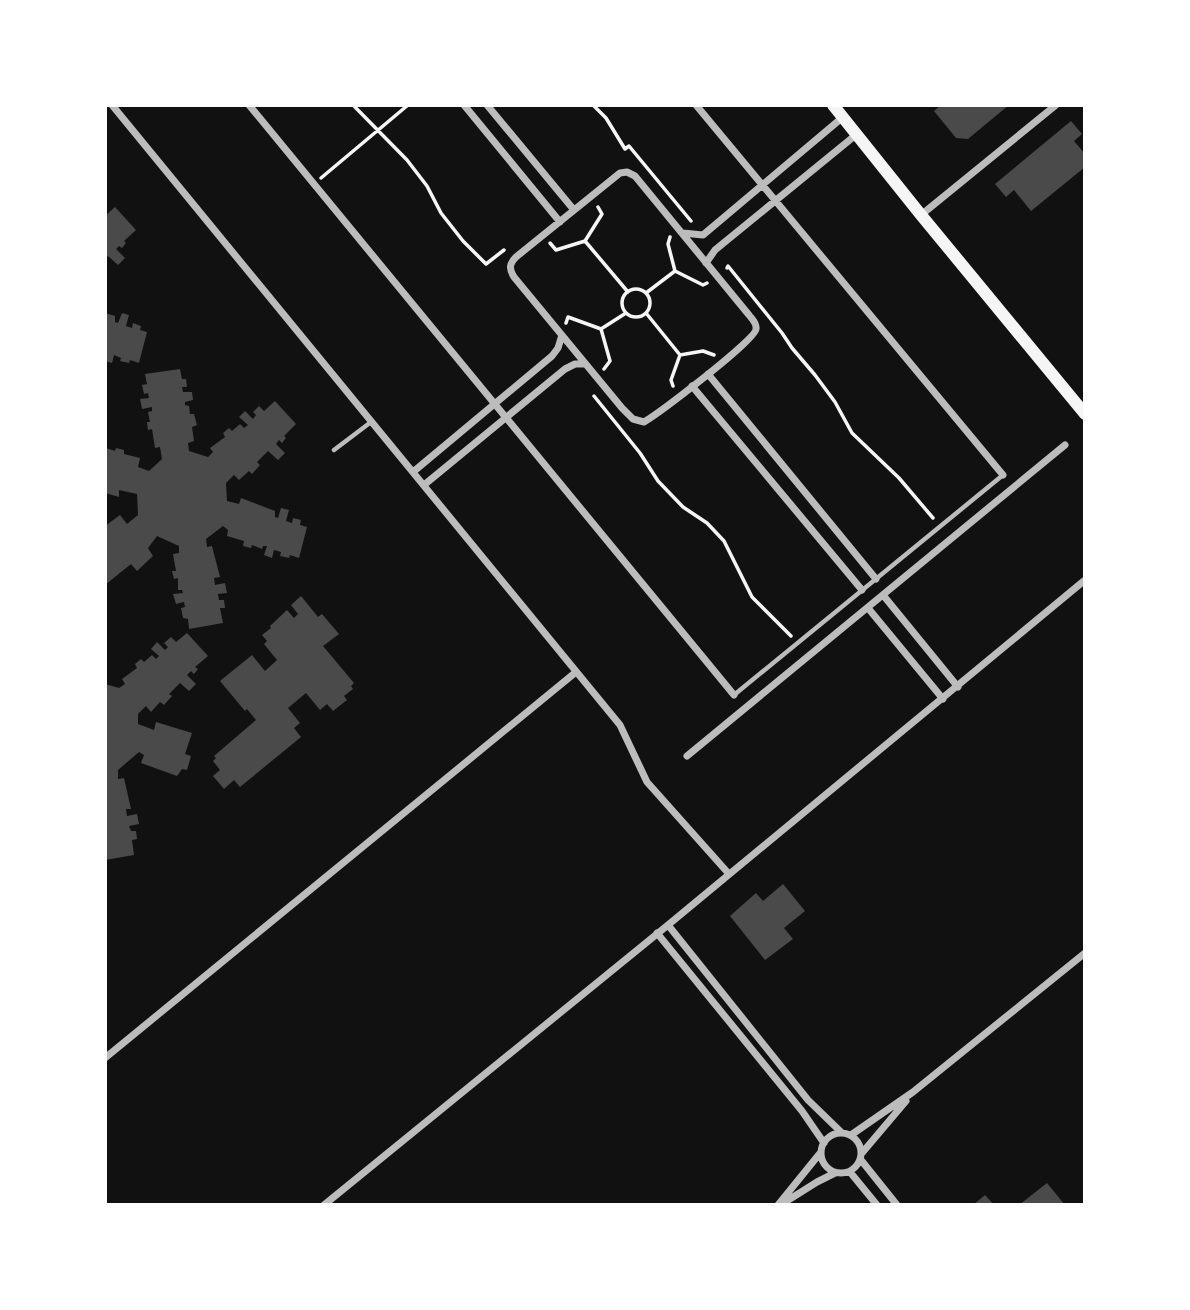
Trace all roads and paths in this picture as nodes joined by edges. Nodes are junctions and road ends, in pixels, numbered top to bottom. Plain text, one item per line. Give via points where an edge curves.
1 (112, 105) edge
2 (249, 105) edge
3 (353, 105) edge
4 (408, 105) edge
5 (464, 105) edge
6 (487, 105) edge
7 (696, 105) edge
8 (834, 105) edge
9 (1056, 105) edge
10 (843, 117) junction
11 (379, 130) junction
12 (857, 134) junction
13 (314, 184) junction
14 (763, 184) junction
15 (592, 196) junction
16 (776, 199) junction
17 (574, 210) junction
18 (921, 215) junction
19 (560, 222) junction
20 (683, 233) junction
21 (543, 235) junction
22 (585, 241) junction
23 (505, 249) dead end
24 (706, 262) junction
25 (674, 271) junction
26 (718, 277) junction
27 (628, 292) junction
28 (646, 293) junction
29 (626, 313) junction
30 (646, 313) junction
31 (601, 329) junction
32 (562, 335) junction
33 (680, 355) junction
34 (726, 360) junction
35 (585, 364) junction
36 (708, 374) junction
37 (598, 379) junction
38 (692, 386) junction
39 (676, 399) junction
40 (495, 403) junction
41 (1085, 414) edge
42 (506, 416) junction
43 (371, 422) junction
44 (1065, 445) dead end
45 (334, 450) dead end
46 (413, 472) junction
47 (1003, 475) joint
48 (794, 479) junction
49 (424, 485) junction
50 (780, 491) junction
51 (940, 527) junction
52 (876, 579) junction
53 (1085, 580) edge
54 (862, 590) junction
55 (883, 595) junction
56 (868, 608) junction
57 (798, 643) junction
58 (576, 672) junction
59 (958, 687) junction
60 (734, 695) joint
61 (943, 699) junction
62 (687, 756) dead end
63 (729, 874) junction
64 (667, 925) junction
65 (657, 933) junction
66 (1085, 953) edge
67 (105, 1058) edge
68 (913, 1092) junction
69 (841, 1132) junction
70 (851, 1135) junction
71 (822, 1148) junction
72 (861, 1156) junction
73 (850, 1172) junction
74 (835, 1173) junction
75 (324, 1205) edge
76 (779, 1205) edge
77 (877, 1205) edge
78 (897, 1205) edge

1 - 43 street
2 - 13 street
3 - 11 path
4 - 11 path
5 - 19 street
6 - 17 street
7 - 14 street
8 - 10 main road
9 - 18 street
10 - 12 main road
10 - 14 street
11 - 13 path
11 - 23 path via 486,264
12 - 16 street
12 - 18 main road
13 - 40 street
14 - 16 street
14 - 20 street via 703,234
15 - 17 street
15 - 20 street via 620,173 631,173
15 - 22 path via 602,214
16 - 24 street
16 - 47 street
17 - 19 street
18 - 41 main road
19 - 21 street
20 - 24 street
20 - 25 path via 671,236 668,244
21 - 22 path via 556,250
21 - 32 street via 512,261 510,269
22 - 27 path
24 - 26 street
25 - 26 path via 703,285
25 - 28 path
26 - 34 street via 756,325 756,332
26 - 51 path via 728,266 816,375 852,433 899,478
27 - 28 path
27 - 29 path via 622,304
28 - 30 path via 650,302
29 - 30 path via 637,317
29 - 31 path
30 - 33 path
31 - 32 path via 568,317
31 - 37 path via 610,361
32 - 35 street
32 - 40 street via 552,356
33 - 34 path via 703,351
33 - 39 path via 671,380
34 - 36 street
35 - 37 street
35 - 42 street via 565,369
36 - 38 street
36 - 48 street
37 - 39 street via 640,422
37 - 57 path via 587,388 658,481 724,541 752,597
38 - 39 street
38 - 50 street
40 - 42 street
40 - 46 street
42 - 49 street
42 - 60 street
43 - 45 lane
43 - 46 street
44 - 55 street
46 - 49 street
47 - 51 lane
48 - 50 street
48 - 52 street
49 - 58 street
50 - 54 street
51 - 52 lane
52 - 54 lane
53 - 59 street
54 - 57 lane
55 - 56 street
55 - 59 street
56 - 61 street
56 - 62 street
57 - 60 lane
58 - 63 street via 620,725 647,782
58 - 67 street
59 - 61 street
61 - 63 street
63 - 64 street
64 - 65 street
64 - 69 street via 808,1100
65 - 71 street via 802,1111
65 - 75 street
66 - 68 street
68 - 70 street
68 - 72 street
69 - 70 street
69 - 71 street via 831,1135
70 - 72 street via 859,1142
71 - 74 street via 824,1164
71 - 76 street
72 - 73 street
72 - 78 street
73 - 74 street
73 - 77 street
74 - 76 street

